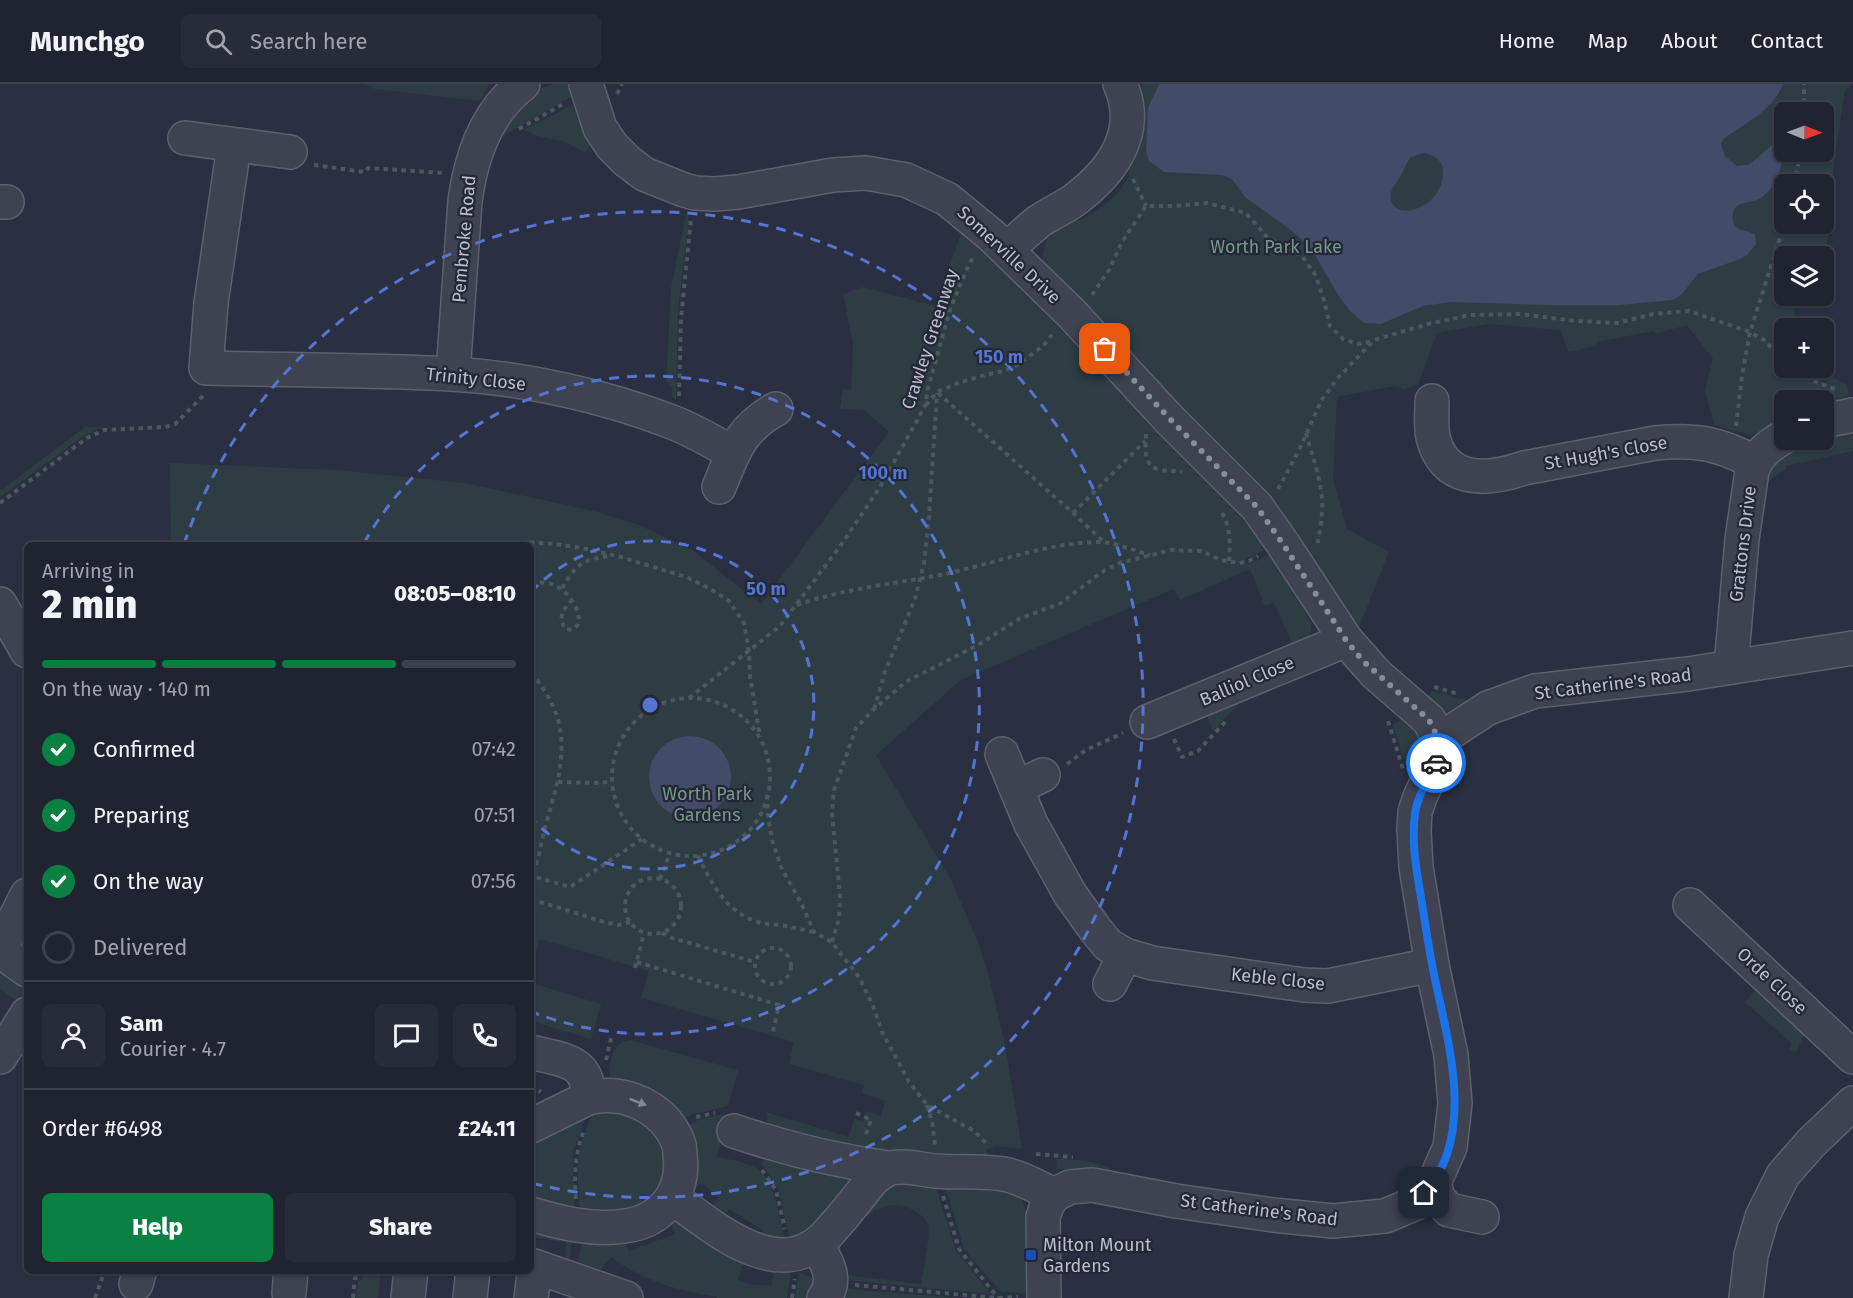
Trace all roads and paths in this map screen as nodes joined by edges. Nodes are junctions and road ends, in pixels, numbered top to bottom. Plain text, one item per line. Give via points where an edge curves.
1 (523, 84) edge
2 (1120, 84) edge
3 (1804, 84) edge
4 (587, 87) edge
5 (1804, 102) edge
6 (516, 131) dead end
7 (185, 138) dead end
8 (234, 146) junction
9 (290, 152) joint
10 (469, 174) junction
11 (695, 193) junction
12 (1781, 234) edge
13 (999, 242) junction
14 (1061, 330) junction
15 (1750, 332) junction
16 (1374, 340) junction
17 (1774, 350) edge
18 (453, 374) junction
19 (1808, 378) edge
20 (206, 381) junction
21 (937, 392) junction
22 (1432, 401) dead end
23 (1848, 403) edge
24 (925, 406) junction
25 (776, 409) dead end
26 (1834, 414) edge
27 (1156, 422) junction
28 (675, 423) junction
29 (1306, 432) junction
30 (1146, 440) junction
31 (1774, 444) edge
32 (733, 453) junction
33 (1745, 457) junction
34 (1191, 477) dead end
35 (719, 487) dead end
36 (0, 503) edge
37 (1257, 507) junction
38 (1220, 509) dead end
39 (1073, 513) junction
40 (534, 542) edge
41 (1104, 542) junction
42 (1151, 555) junction
43 (614, 556) junction
44 (1291, 556) junction
45 (1228, 561) junction
46 (920, 578) junction
47 (534, 584) edge
48 (562, 588) junction
49 (571, 601) junction
50 (0, 604) edge
51 (796, 606) junction
52 (1346, 640) junction
53 (24, 646) edge
54 (1853, 648) edge
55 (749, 652) junction
56 (1731, 667) junction
57 (534, 677) edge
58 (689, 698) junction
59 (874, 709) junction
60 (1386, 713) dead end
61 (1148, 722) joint
62 (1439, 740) junction
63 (760, 741) junction
64 (1002, 754) dead end
65 (612, 781) junction
66 (1030, 781) junction
67 (558, 782) junction
68 (767, 795) junction
69 (1415, 812) junction
70 (642, 839) junction
71 (670, 853) junction
72 (698, 856) junction
73 (534, 866) edge
74 (534, 878) edge
75 (660, 879) junction
76 (24, 900) edge
77 (534, 900) edge
78 (1690, 905) dead end
79 (630, 922) junction
80 (662, 932) junction
81 (814, 932) junction
82 (644, 933) junction
83 (832, 942) junction
84 (0, 950) edge
85 (1125, 955) junction
86 (637, 962) junction
87 (755, 962) junction
88 (1432, 965) junction
89 (24, 968) edge
90 (635, 968) dead end
91 (1110, 984) dead end
92 (24, 1019) edge
93 (772, 1035) dead end
94 (534, 1053) edge
95 (0, 1057) edge
96 (1853, 1057) edge
97 (588, 1098) junction
98 (1853, 1102) edge
99 (927, 1105) junction
100 (856, 1113) dead end
101 (865, 1118) dead end
102 (534, 1125) edge
103 (735, 1131) dead end
104 (993, 1150) dead end
105 (1035, 1154) dead end
106 (1077, 1158) dead end
107 (888, 1168) junction
108 (934, 1171) junction
109 (768, 1177) dead end
110 (1434, 1183) junction
111 (1054, 1195) junction
112 (673, 1198) junction
113 (534, 1215) edge
114 (1482, 1217) dead end
115 (804, 1250) junction
116 (104, 1274) edge
117 (360, 1274) edge
118 (411, 1274) edge
119 (473, 1274) edge
120 (532, 1277) edge
121 (827, 1290) edge
122 (1044, 1297) edge
123 (95, 1298) edge
124 (353, 1298) edge
125 (408, 1298) edge
126 (470, 1298) edge
127 (626, 1298) edge
128 (792, 1298) edge
129 (998, 1298) edge
130 (1746, 1298) edge

1 - 10 street, Pembroke Road via 496,111 482,136
2 - 13 street via 1128,105 1128,125 1110,167 1076,200
3 - 5 path
4 - 6 path
4 - 11 street, Somerville Drive via 600,128 627,161 644,174
7 - 8 street
8 - 9 street
8 - 20 street via 211,303
9 - 10 path via 300,162 365,172 368,168
10 - 18 street, Pembroke Road
11 - 13 street, Somerville Drive via 738,192 833,175 886,176 906,180 947,199
11 - 28 path via 681,319
12 - 15 path
13 - 14 street, Somerville Drive
13 - 24 path, Crawley Greenway via 970,262 950,309
14 - 16 path via 1095,292 1146,206 1207,203 1246,213 1268,237 1302,256 1316,276 1330,326 1343,339 1358,344
14 - 21 path via 1031,356 1004,371
14 - 27 street, Somerville Drive
15 - 16 path via 1689,311 1653,314 1617,324 1520,314 1470,315
15 - 17 path
15 - 33 path via 1737,408
16 - 29 path via 1331,386
18 - 20 street, Trinity Close
18 - 28 street, Trinity Close via 576,393
19 - 23 path
20 - 36 path via 175,424 104,430 87,438
21 - 24 path
21 - 39 path
21 - 46 path via 928,528
22 - 33 street, St Hugh's Close via 1435,444 1443,459 1459,472 1485,477 1676,441 1697,442
23 - 26 street
24 - 51 path, Crawley Greenway via 880,487
25 - 32 street via 752,425
27 - 30 path
27 - 30 path
27 - 37 street, Somerville Drive
28 - 32 street, Trinity Close
29 - 37 path via 1277,491
29 - 44 path via 1322,501 1321,526 1317,548
30 - 34 path via 1145,454 1152,465
30 - 39 path
31 - 33 street, Grattons Drive via 1762,453
32 - 35 street
33 - 56 street, Grattons Drive via 1747,497
37 - 44 street, Somerville Drive
38 - 45 path via 1228,529
39 - 41 path
40 - 43 path
41 - 42 path
41 - 46 path via 1040,550
42 - 45 path via 1186,549
42 - 59 path via 1105,570 1061,603 1019,619 907,681
43 - 48 path via 594,558 575,568
43 - 55 path via 686,577 729,601 744,623
44 - 45 path
44 - 52 street, Somerville Drive
46 - 51 path via 825,595
46 - 59 path
47 - 48 path via 544,582
48 - 49 path
49 - 49 path via 579,620 578,626 570,630 565,629 561,620
50 - 53 street
51 - 55 path, Crawley Greenway via 780,626
52 - 61 street, Balliol Close
52 - 62 street, Somerville Drive via 1376,674 1429,720
54 - 56 street, St Catherine's Road
55 - 58 path, Crawley Greenway
55 - 63 path
56 - 62 street, St Catherine's Road via 1535,691 1488,708
57 - 67 path via 557,717 562,740
58 - 63 path, Crawley Greenway via 731,709 753,728
58 - 65 path, Crawley Greenway via 659,705 633,723 616,751
59 - 83 path via 856,728 834,790 840,896
60 - 69 path
61 - 66 path via 1078,754 1050,781
62 - 69 street, St Catherine's Road via 1437,760
63 - 68 path, Crawley Greenway via 769,767
64 - 66 street, Keble Close
65 - 67 path
65 - 70 path, Crawley Greenway via 618,808
66 - 85 street, Keble Close via 1030,824 1070,894 1101,937
67 - 73 path
68 - 72 path, Crawley Greenway via 754,824 742,837 727,847
68 - 81 path via 770,828 781,867
69 - 88 street, St Catherine's Road via 1416,867
70 - 71 path, Crawley Greenway
70 - 74 path via 570,887
71 - 72 path, Crawley Greenway
71 - 75 path
72 - 81 path via 724,901 740,914 760,923
75 - 79 path via 644,879 630,889 625,906
75 - 80 path via 675,889 681,905 676,922
76 - 84 street
77 - 79 path via 604,922
78 - 96 street, Orde Close
79 - 82 path
80 - 82 path
80 - 87 path
81 - 83 path
82 - 86 path
83 - 99 path via 859,976 883,1035
84 - 89 street
85 - 88 street, Keble Close via 1152,963 1328,986
85 - 91 street
86 - 90 path
86 - 93 path via 779,1005
87 - 87 path via 762,951 775,947 789,957 790,971 782,981 770,984 759,978
88 - 110 street, St Catherine's Road via 1451,1055 1455,1103 1450,1147
92 - 95 street
94 - 97 street via 582,1069 587,1078
97 - 102 street
97 -> 112 street via 620,1097 642,1102 658,1113 679,1143 680,1180
98 - 130 street via 1783,1175 1762,1217 1751,1255
99 - 104 path via 974,1131
99 - 108 path via 936,1148
100 - 101 path
103 - 107 street via 856,1164
105 - 106 path
107 - 108 street
107 - 115 street via 871,1180 829,1233
108 - 111 street via 1008,1175
108 - 129 path via 959,1249
109 - 115 path
110 - 111 street, St Catherine's Road via 1414,1204 1385,1216 1333,1221 1209,1206 1092,1185 1070,1187
110 - 114 street via 1437,1198 1449,1210
111 - 122 street via 1043,1217
112 - 113 street via 647,1220 628,1226 605,1228
112 - 115 street via 747,1247 765,1254
115 - 121 street via 827,1261 831,1271
115 - 128 path via 796,1269
116 - 123 path
117 - 124 path via 355,1278
118 - 125 street
119 - 126 street
120 - 127 street
121 - 129 path via 843,1284
122 - 129 path

